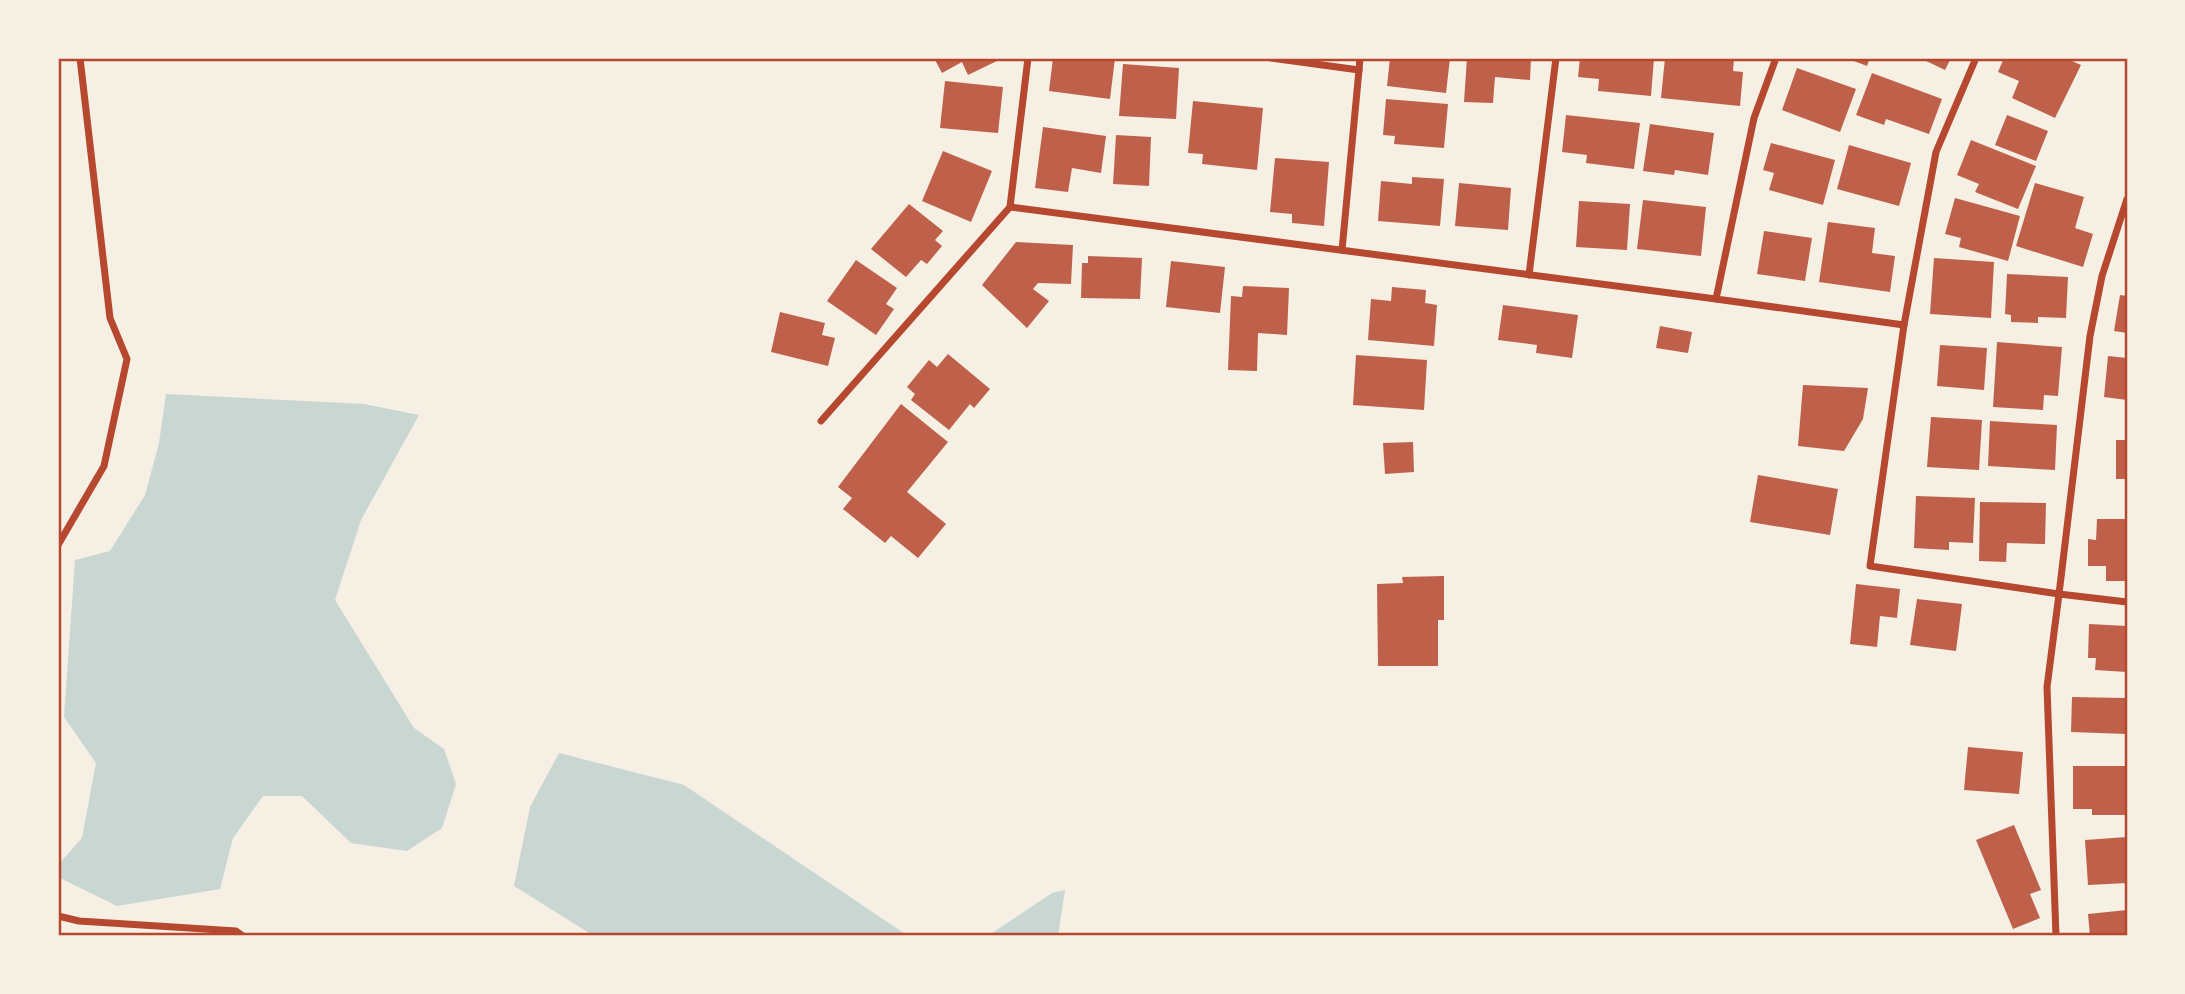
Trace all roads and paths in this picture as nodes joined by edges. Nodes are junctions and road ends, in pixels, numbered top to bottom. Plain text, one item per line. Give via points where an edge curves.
1 (80, 58) edge
2 (1028, 58) edge
3 (1271, 58) edge
4 (1360, 58) edge
5 (1556, 58) edge
6 (1776, 58) edge
7 (1976, 58) edge
8 (1359, 70) junction
9 (2127, 199) edge
10 (1010, 207) junction
11 (1342, 250) junction
12 (1529, 275) junction
13 (1716, 299) junction
14 (1904, 325) junction
15 (821, 421) dead end
16 (58, 545) edge
17 (2059, 594) junction
18 (2127, 602) edge
19 (58, 916) edge
20 (243, 936) edge
21 (2056, 936) edge

1 - 16 street via 110,318 127,359 104,466
2 - 10 street
3 - 8 street
4 - 8 street
5 - 12 street
6 - 13 street via 1754,118
7 - 14 street via 1936,152
8 - 11 street
9 - 17 street via 2102,276 2090,336
10 - 11 street
10 - 15 street
11 - 12 street
12 - 13 street
13 - 14 street
14 - 17 street via 1870,566
17 - 18 street
17 - 21 street via 2047,687
19 - 20 street via 236,931

